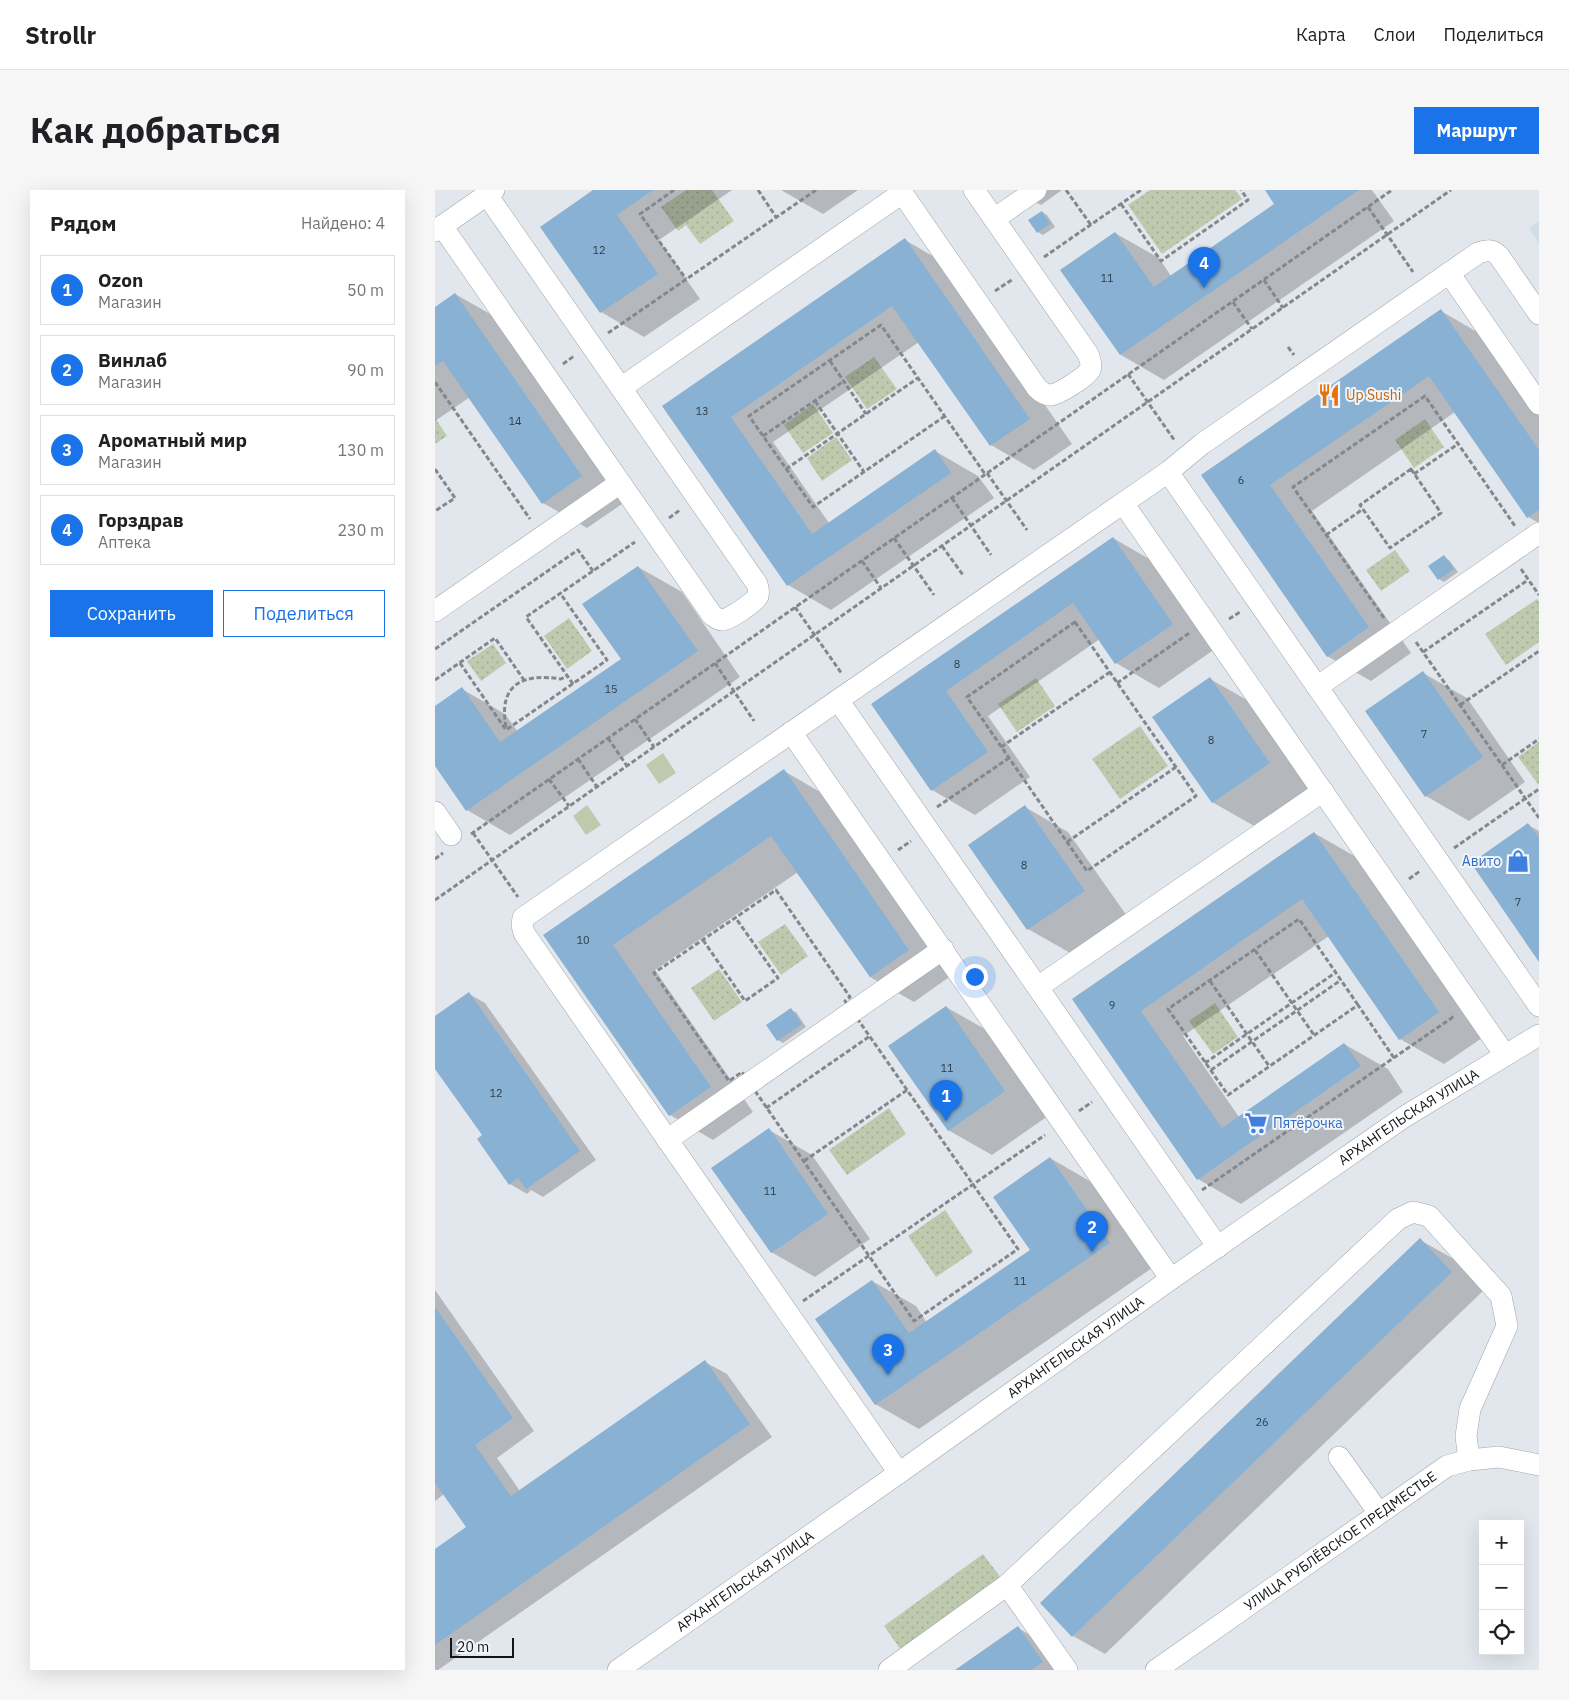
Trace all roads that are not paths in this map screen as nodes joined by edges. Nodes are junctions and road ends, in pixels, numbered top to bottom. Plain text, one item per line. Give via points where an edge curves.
1 (974, 190) edge
2 (1036, 190) edge
3 (490, 192) edge
4 (901, 192) edge
5 (994, 219) junction
6 (439, 228) edge
7 (1449, 273) junction
8 (1539, 314) edge
9 (621, 388) junction
10 (1539, 404) edge
11 (1168, 472) junction
12 (620, 483) junction
13 (1123, 503) junction
14 (1539, 533) edge
15 (435, 611) edge
16 (1317, 686) junction
17 (846, 694) junction
18 (791, 732) junction
19 (1323, 791) junction
20 (435, 812) edge
21 (455, 840) road end
22 (943, 949) junction
23 (1038, 987) junction
24 (1539, 1006) edge
25 (1539, 1035) edge
26 (1505, 1054) junction
27 (667, 1140) junction
28 (1218, 1247) junction
29 (1171, 1279) junction
30 (1339, 1457) dead end
31 (1469, 1460) junction
32 (1539, 1465) edge
33 (899, 1473) junction
34 (1379, 1513) junction
35 (1007, 1585) junction
36 (619, 1670) edge
37 (889, 1670) edge
38 (1067, 1670) edge
39 (1156, 1670) edge

1 - 5 street
2 - 5 street
3 - 6 street
3 - 9 street
4 - 5 street via 1037,388 1050,395 1060,392 1090,369 1088,354
4 - 9 street
6 - 12 street
7 - 8 street via 1478,253 1494,251
7 - 10 street
7 - 11 street via 1202,444
9 - 12 street via 757,584 758,596 754,601 723,620 711,615
11 - 13 street
11 - 16 street
12 - 15 street
13 - 17 street
13 - 19 street
14 - 16 street
16 - 24 street
17 - 18 street
17 - 23 street
18 - 22 street
18 - 27 street via 523,918 524,933
19 - 23 street
19 - 26 street
20 - 21 street
22 - 27 street
22 - 29 street
23 - 28 street
25 - 26 street, АРХАНГЕЛЬСКАЯ УЛИЦА
26 - 28 street, АРХАНГЕЛЬСКАЯ УЛИЦА via 1404,1118
27 - 33 street
28 - 29 street, АРХАНГЕЛЬСКАЯ УЛИЦА
29 - 33 street, АРХАНГЕЛЬСКАЯ УЛИЦА
30 - 34 street
31 - 32 street, УЛИЦА РУБЛЁВСКОЕ ПРЕДМЕСТЬЕ via 1499,1457
31 - 34 street, УЛИЦА РУБЛЁВСКОЕ ПРЕДМЕСТЬЕ via 1447,1466
31 - 35 street via 1466,1436 1470,1410 1507,1326 1501,1296 1429,1216 1413,1212 1398,1219
33 - 36 street, АРХАНГЕЛЬСКАЯ УЛИЦА
34 - 39 street, УЛИЦА РУБЛЁВСКОЕ ПРЕДМЕСТЬЕ
35 - 37 street
35 - 38 street

